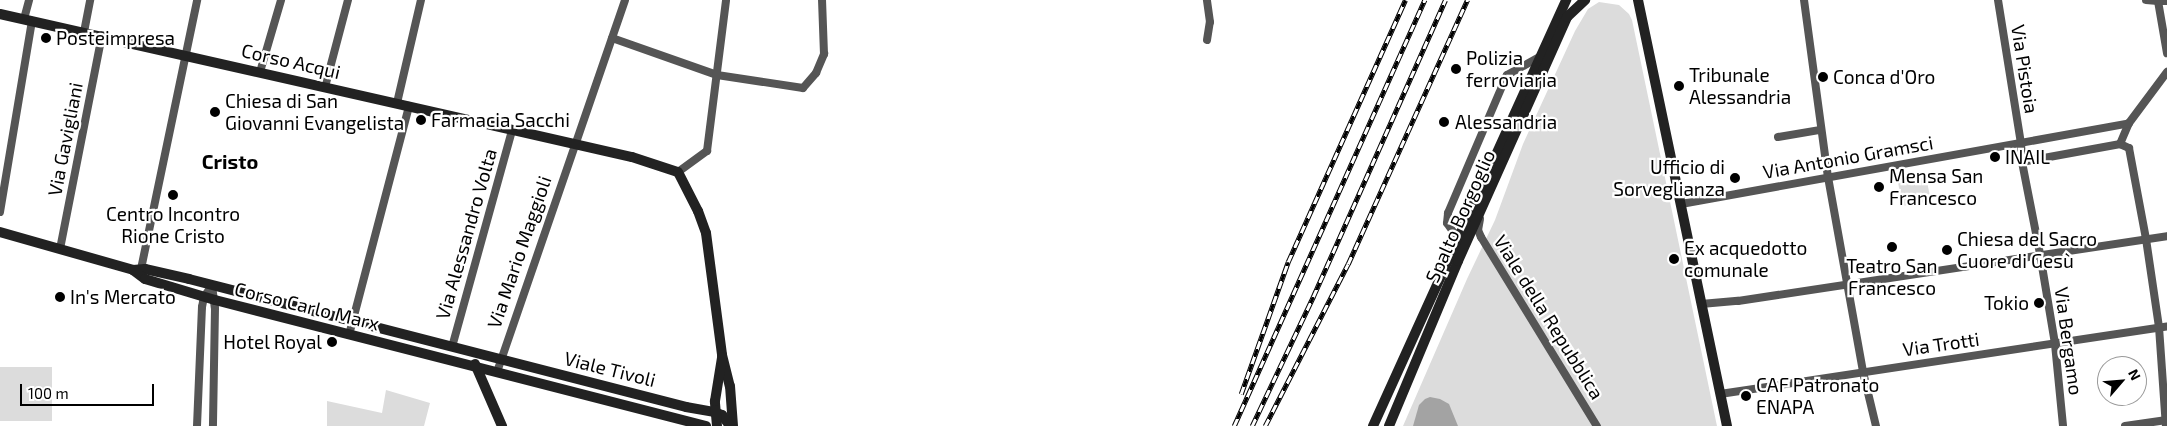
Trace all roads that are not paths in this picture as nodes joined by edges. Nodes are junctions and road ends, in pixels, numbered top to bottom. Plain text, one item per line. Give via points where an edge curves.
1 (29, 0) edge
2 (90, 0) edge
3 (197, 0) edge
4 (281, 0) edge
5 (348, 0) edge
6 (421, 0) edge
7 (625, 0) edge
8 (726, 0) edge
9 (822, 0) edge
10 (1207, 0) edge
11 (1566, 0) edge
12 (1585, 0) edge
13 (1638, 0) edge
14 (1804, 0) edge
15 (1998, 0) edge
16 (2146, 0) edge
17 (2167, 1) edge
18 (2158, 2) junction
19 (0, 14) edge
20 (28, 20) junction
21 (84, 32) junction
22 (102, 35) junction
23 (612, 38) junction
24 (1207, 40) dead end
25 (2167, 53) edge
26 (184, 54) junction
27 (1540, 56) junction
28 (1521, 67) junction
29 (1534, 68) junction
30 (260, 72) junction
31 (2167, 72) edge
32 (717, 75) junction
33 (1537, 86) junction
34 (325, 87) junction
35 (397, 102) junction
36 (410, 106) junction
37 (2129, 123) junction
38 (512, 130) junction
39 (1820, 130) junction
40 (1778, 137) dead end
41 (2021, 142) junction
42 (574, 144) junction
43 (2120, 144) junction
44 (2022, 162) junction
45 (678, 172) junction
46 (1828, 177) junction
47 (1488, 195) junction
48 (1681, 204) junction
49 (0, 212) edge
50 (0, 232) edge
51 (2167, 236) edge
52 (2146, 239) junction
53 (1455, 246) junction
54 (60, 249) junction
55 (2040, 254) junction
56 (137, 270) junction
57 (1847, 283) junction
58 (212, 285) junction
59 (204, 297) junction
60 (215, 300) junction
61 (1701, 304) junction
62 (353, 320) junction
63 (2163, 327) edge
64 (349, 336) junction
65 (2054, 344) junction
66 (452, 347) junction
67 (477, 353) junction
68 (722, 355) junction
69 (501, 360) junction
70 (474, 367) junction
71 (497, 372) junction
72 (1863, 372) junction
73 (718, 388) junction
74 (1720, 394) junction
75 (686, 406) junction
76 (714, 412) junction
77 (2166, 422) edge
78 (198, 426) edge
79 (213, 426) edge
80 (502, 426) edge
81 (706, 426) edge
82 (717, 426) edge
83 (732, 426) edge
84 (1373, 426) edge
85 (1389, 426) edge
86 (1597, 426) edge
87 (1727, 426) edge
88 (1876, 426) edge
89 (2063, 426) edge
90 (2124, 426) edge

1 - 20 street
2 - 21 street
3 - 26 street
4 - 30 street
5 - 34 street
6 - 35 street
7 - 23 street, Via Mario Maggioli
8 - 32 street
9 - 32 street via 824,54 816,73 803,88
10 - 24 street via 1210,22
11 - 27 main road, Spalto Borgoglio
12 - 33 main road, Spalto Borgoglio via 1568,17
13 - 48 main road
14 - 39 street
15 - 41 street, Via Pistoia
16 - 18 street
17 - 18 street
18 - 25 street
19 - 20 main road, Corso Acqui
20 - 21 main road, Corso Acqui
20 - 49 street
21 - 22 main road, Corso Acqui
22 - 26 main road, Corso Acqui
22 - 54 street, Via Gavigliani
23 - 32 street
23 - 42 street, Via Mario Maggioli
26 - 30 main road, Corso Acqui
26 - 56 street
27 - 28 street
27 - 29 main road, Spalto Borgoglio
28 - 29 street
28 - 53 street via 1507,75 1487,115 1448,213 1447,223 1454,233
29 - 33 street via 1538,75
29 - 53 main road, Spalto Borgoglio
30 - 34 main road, Corso Acqui
31 - 37 street
32 - 45 street via 706,151
33 - 47 main road, Spalto Borgoglio
34 - 35 main road, Corso Acqui
35 - 36 main road, Corso Acqui
36 - 38 main road, Corso Acqui
36 - 62 street
37 - 41 street, Via Antonio Gramsci
37 - 43 street
38 - 42 main road, Corso Acqui
38 - 66 street, Via Alessandro Volta
39 - 40 street
39 - 46 street
41 - 44 street, Via Bergamo
41 - 46 street, Via Antonio Gramsci
42 - 45 main road, Corso Acqui via 632,157
42 - 69 street, Via Mario Maggioli
43 - 44 street
43 - 52 street via 2129,148
44 - 55 street, Via Bergamo
45 - 68 main road via 706,233
46 - 48 street, Via Antonio Gramsci
46 - 57 street
47 - 85 main road, Spalto Borgoglio
47 - 86 street, Viale della Repubblica via 1479,233
48 - 61 main road
50 - 54 main road, Corso Carlo Marx
51 - 52 street
52 - 55 street
52 - 63 street
53 - 84 main road, Spalto Borgoglio
54 - 56 main road, Corso Carlo Marx
55 - 57 street
55 - 65 street, Via Bergamo
56 - 58 main road, Corso Carlo Marx
56 - 59 main road, Corso Carlo Marx via 146,279
57 - 61 street
57 - 72 street
58 - 59 street
58 - 60 street
58 - 62 main road, Corso Carlo Marx
59 - 60 main road, Corso Carlo Marx
59 - 78 street
60 - 64 main road, Corso Carlo Marx
60 - 79 street
61 - 74 main road
62 - 64 street
62 - 66 main road, Corso Carlo Marx
63 - 65 street, Via Trotti
63 - 77 street
64 - 70 main road, Corso Carlo Marx
65 - 72 street, Via Trotti
65 - 89 street, Via Bergamo
66 - 67 main road, Corso Carlo Marx
67 - 69 main road, Viale Tivoli
67 - 70 main road
68 - 73 main road
68 - 83 main road via 728,373
69 - 71 street, Via Mario Maggioli
69 - 75 main road, Viale Tivoli
70 - 71 main road, Viale Tivoli
70 - 80 main road
71 - 81 main road, Viale Tivoli
72 - 74 street, Via Trotti
72 - 88 street
73 - 75 main road via 708,404
73 - 76 main road
74 - 87 main road
75 - 76 main road, Viale Tivoli
76 - 82 main road
76 - 83 main road, Viale Tivoli
77 - 90 street

